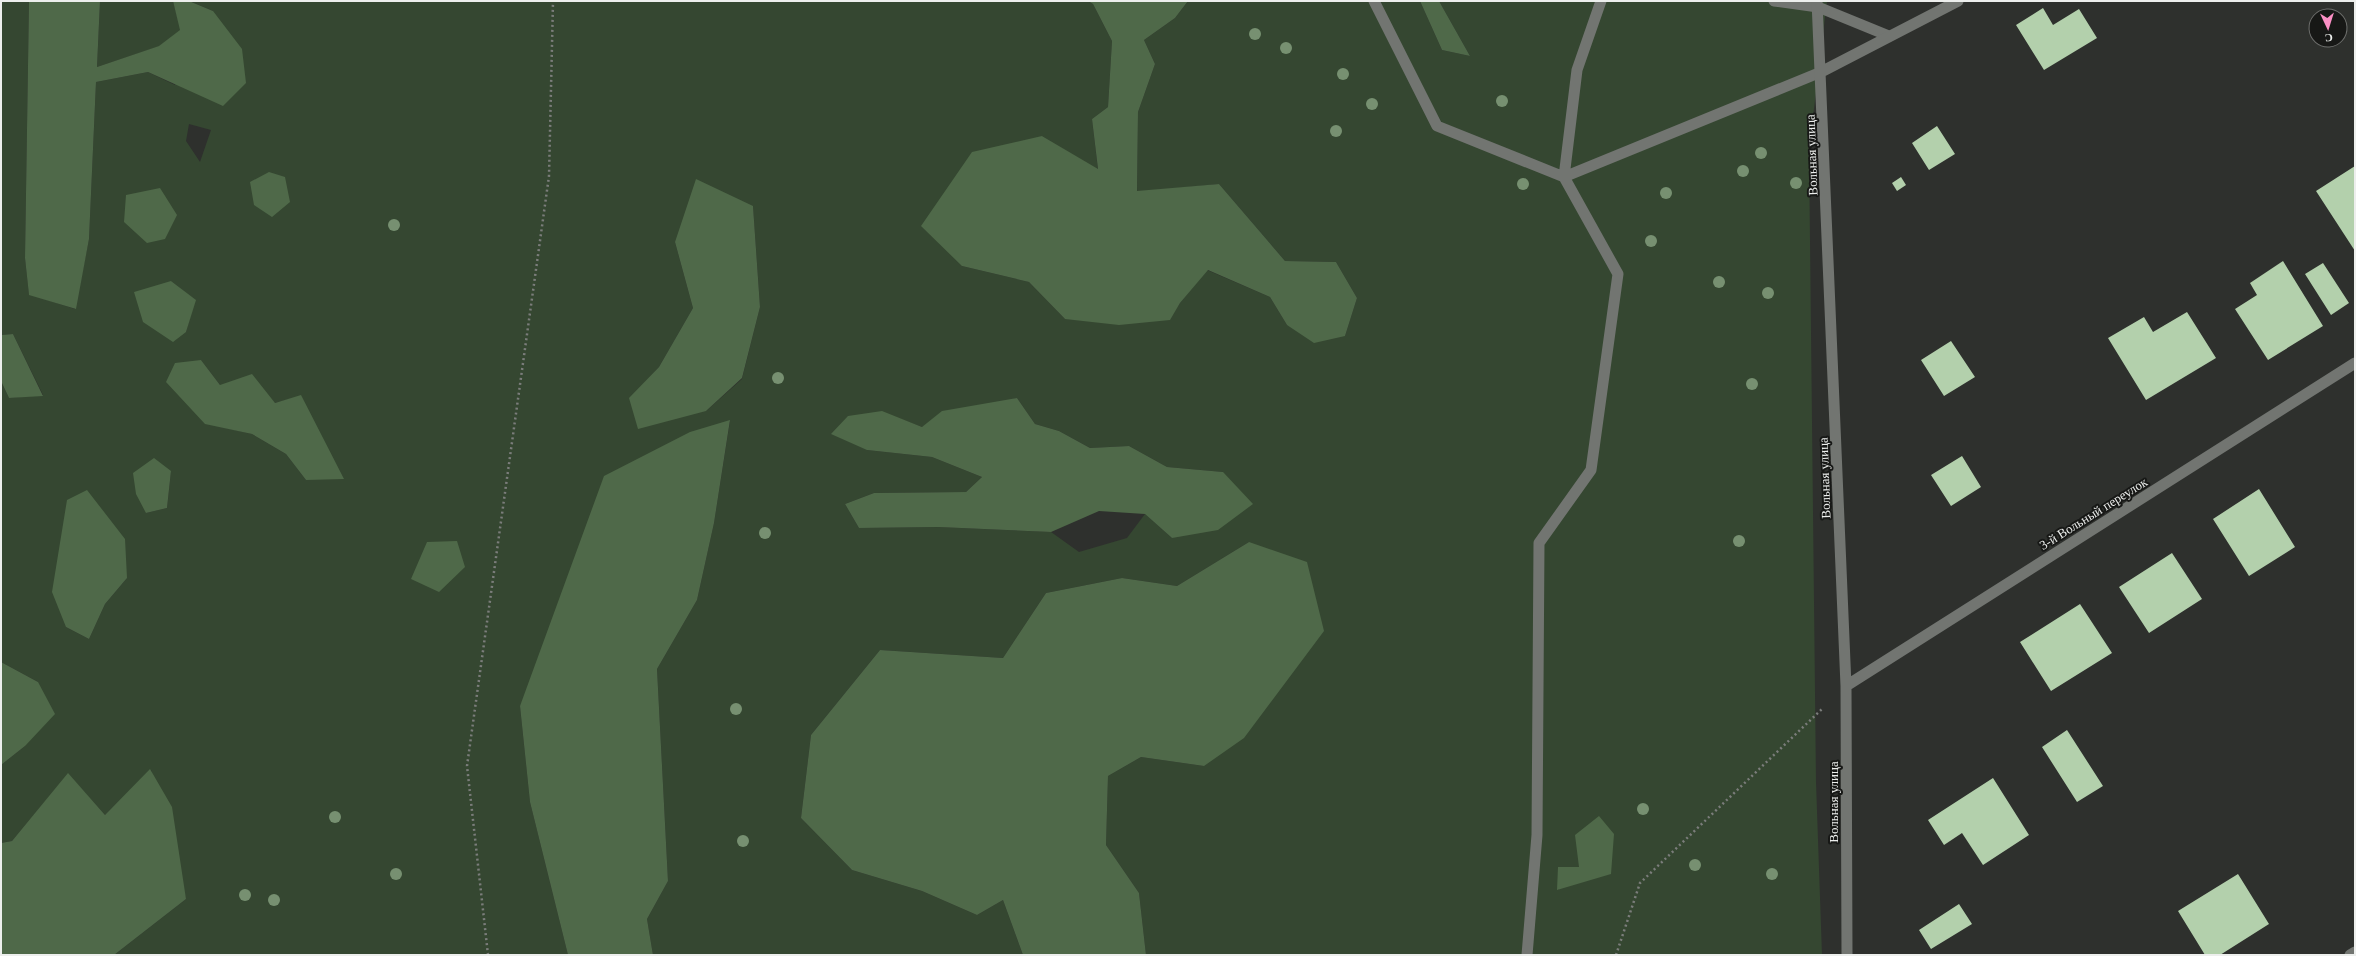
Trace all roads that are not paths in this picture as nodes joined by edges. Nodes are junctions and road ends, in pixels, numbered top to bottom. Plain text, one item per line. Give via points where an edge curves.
1 (1374, 1) edge
2 (1601, 1) edge
3 (1774, 1) edge
4 (1958, 1) edge
5 (1818, 4) edge
6 (1890, 36) junction
7 (1821, 72) junction
8 (1564, 177) junction
9 (2355, 363) edge
10 (1846, 686) junction
11 (2355, 952) edge
12 (1527, 955) edge
13 (1847, 955) edge
14 (2350, 955) edge

1 - 8 street via 1438,126
2 - 8 street via 1577,70
3 - 5 street
4 - 6 street
5 - 6 street
5 - 7 street, Вольная улица
6 - 7 street
7 - 8 street
7 - 10 street, Вольная улица
8 - 12 street via 1618,274 1590,470 1538,543 1537,835
9 - 10 street, 3-й Вольный переулок
10 - 13 street, Вольная улица
11 - 14 street

